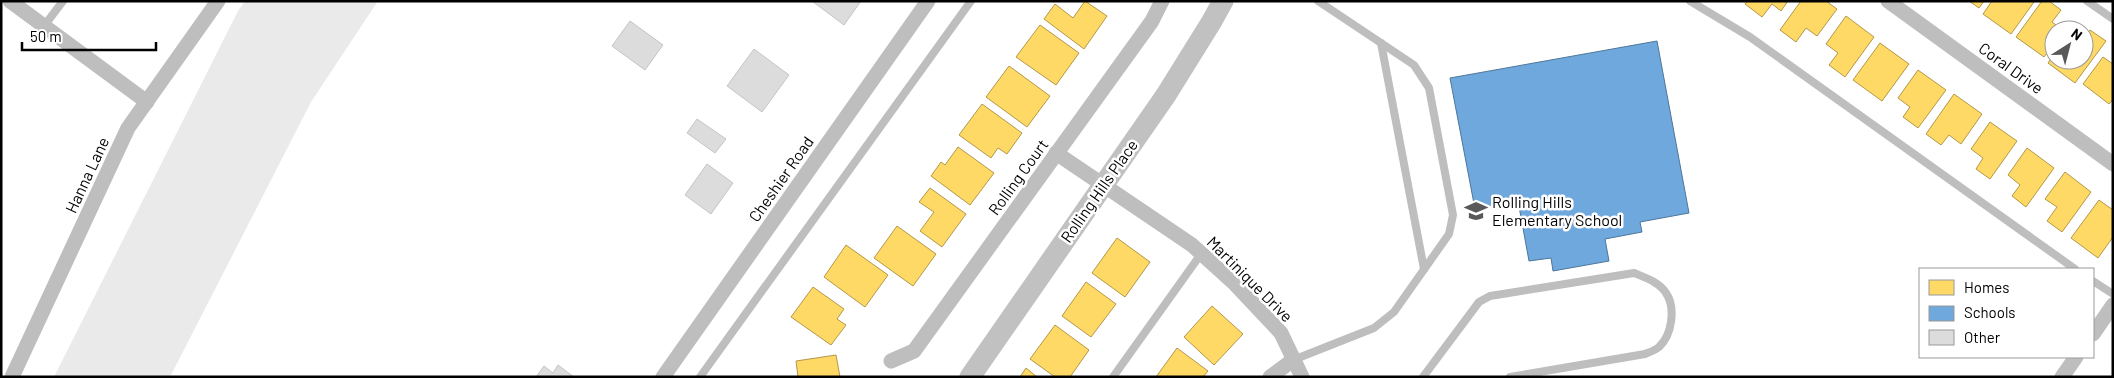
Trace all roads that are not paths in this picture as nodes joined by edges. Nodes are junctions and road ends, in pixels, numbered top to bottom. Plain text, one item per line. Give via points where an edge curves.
1 (10, 1) edge
2 (62, 1) edge
3 (218, 1) edge
4 (928, 1) edge
5 (971, 1) edge
6 (1162, 1) edge
7 (1223, 1) edge
8 (1318, 1) edge
9 (1690, 1) edge
10 (1888, 1) edge
11 (2087, 1) edge
12 (2113, 20) edge
13 (44, 26) junction
14 (1381, 43) junction
15 (147, 102) junction
16 (1056, 153) junction
17 (2113, 164) edge
18 (1103, 184) junction
19 (1201, 254) junction
20 (2074, 268) edge
21 (1424, 269) junction
22 (2094, 282) edge
23 (2113, 294) edge
24 (2113, 305) edge
25 (2094, 333) edge
26 (2075, 358) edge
27 (1293, 360) junction
28 (891, 361) dead end
29 (12, 377) edge
30 (663, 377) edge
31 (700, 377) edge
32 (970, 377) edge
33 (1113, 377) edge
34 (1270, 377) edge
35 (1302, 377) edge
36 (1423, 377) edge
37 (1510, 377) edge
38 (2062, 377) edge

1 - 13 street
2 - 13 lane
3 - 15 street, Hanna Lane
4 - 30 street, Cheshier Road
5 - 31 lane
6 - 16 street, Rolling Court via 1152,21
7 - 18 street, Rolling Hills Place via 1166,95
8 - 14 lane
9 - 20 lane via 1750,37
10 - 17 street, Coral Drive
11 - 12 lane
13 - 15 street
14 - 21 lane
14 - 21 lane via 1414,65 1428,88 1453,215 1449,234
15 - 29 street, Hanna Lane via 128,128
16 - 18 street, Martinique Drive
16 - 28 street, Rolling Court via 914,351
18 - 19 street, Martinique Drive
18 - 32 street, Rolling Hills Place
19 - 27 street, Martinique Drive via 1236,284 1281,333
19 - 33 lane
21 - 27 lane via 1394,312 1374,328
22 - 23 lane
24 - 25 street
26 - 38 street
27 - 34 street
27 - 35 street, Martinique Drive
36 - 37 lane via 1479,302 1490,296 1634,273 1653,280 1666,293 1673,312 1669,330 1659,348 1646,354

